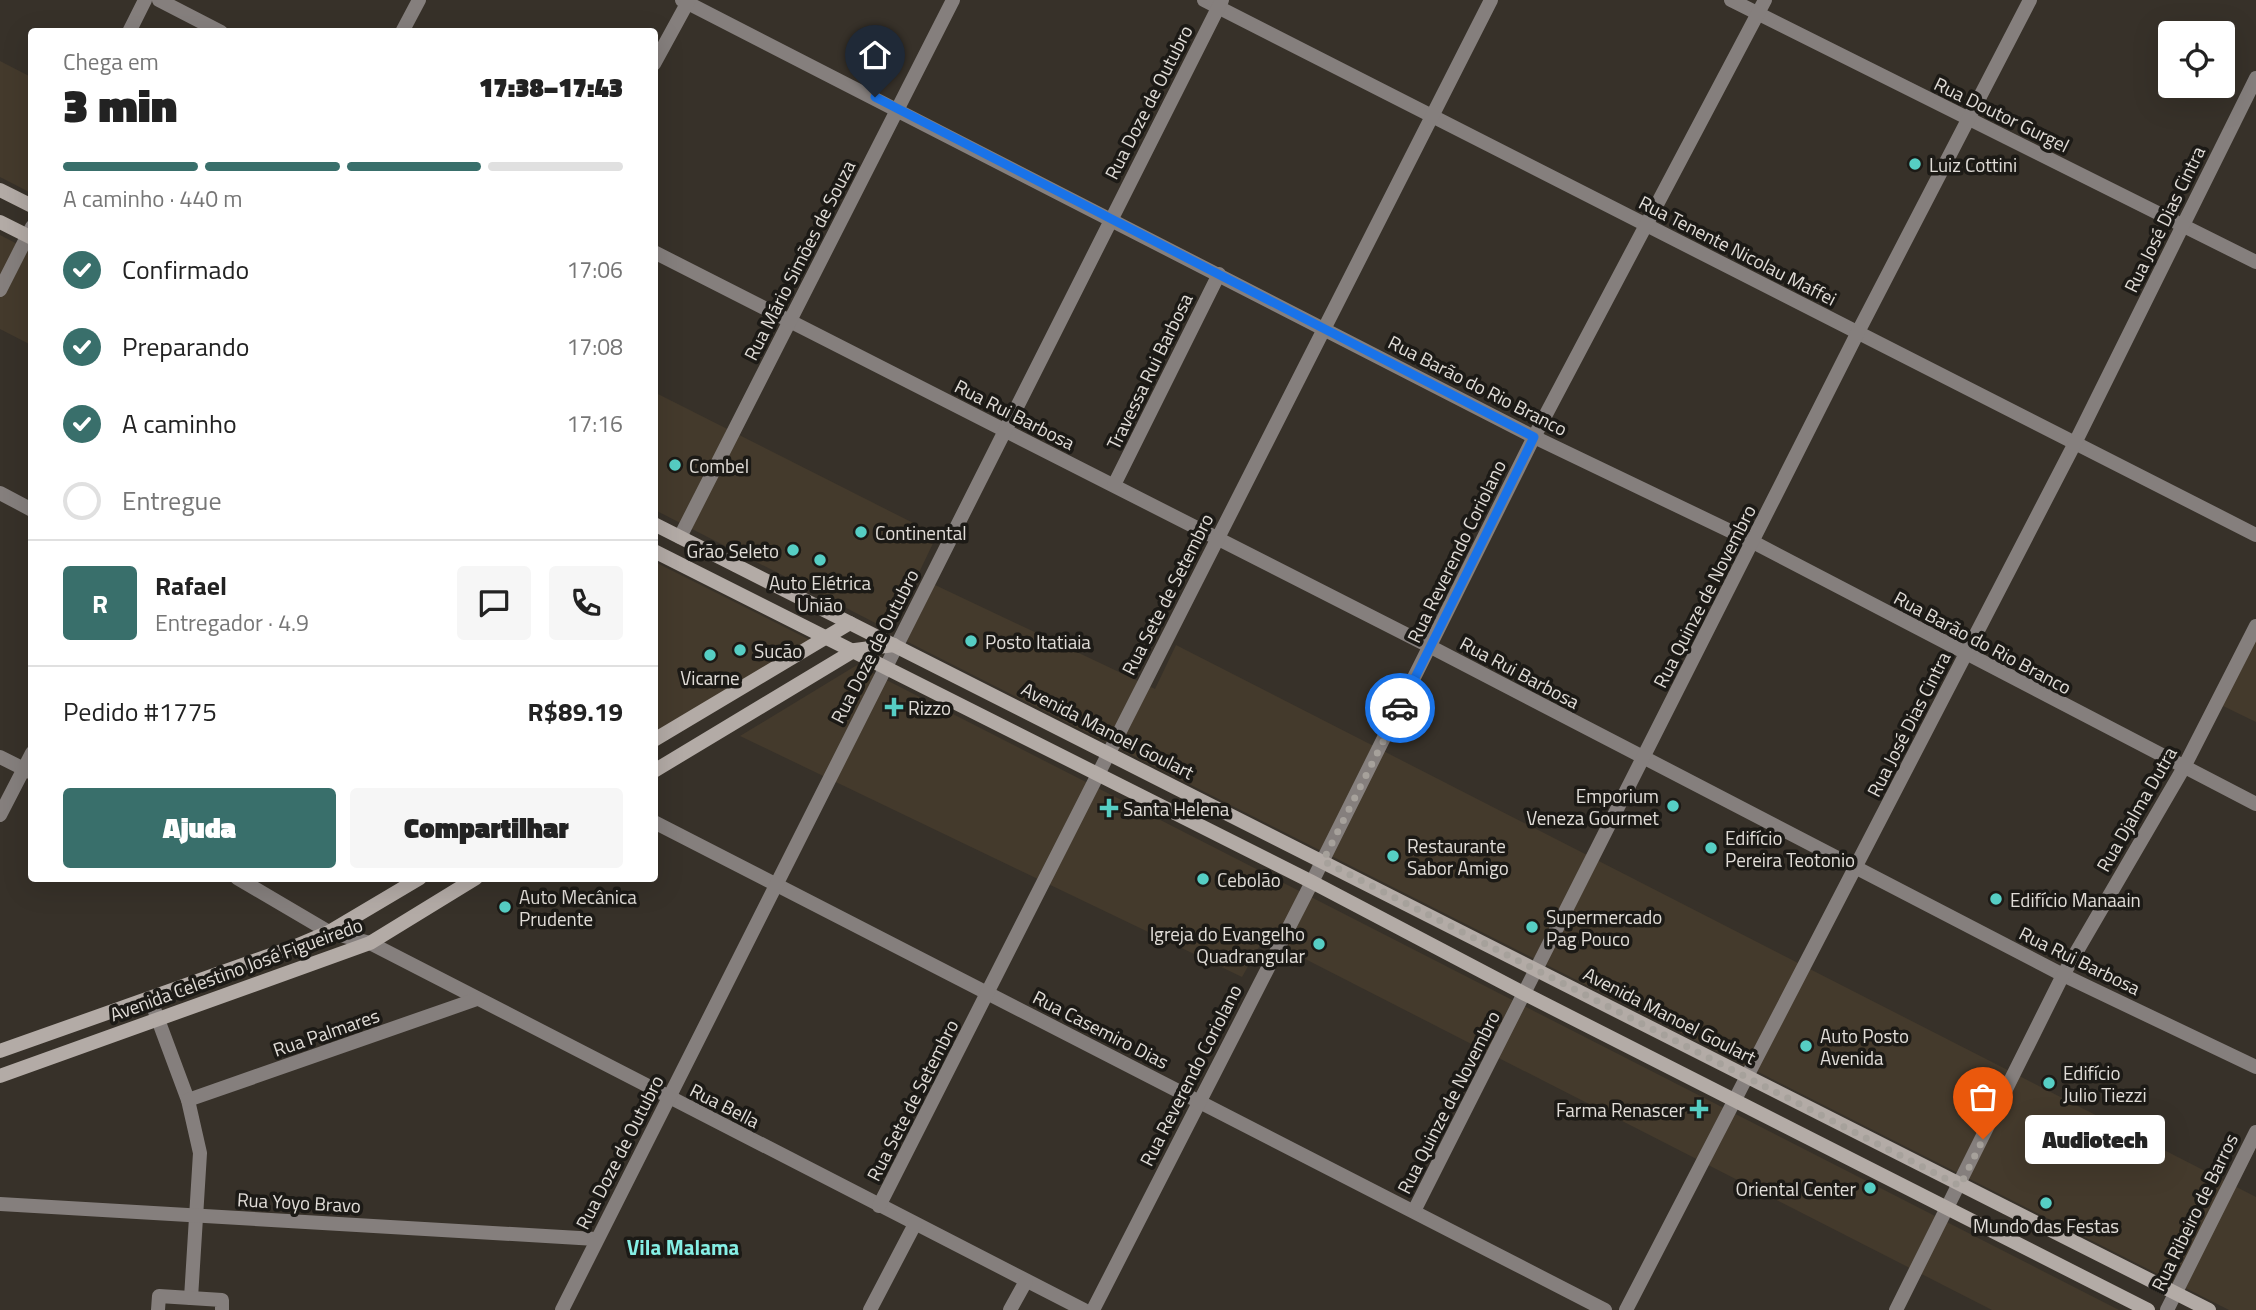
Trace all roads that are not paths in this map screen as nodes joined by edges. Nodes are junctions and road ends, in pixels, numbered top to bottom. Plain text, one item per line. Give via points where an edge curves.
1 (145, 0) edge
2 (159, 0) edge
3 (419, 0) edge
4 (953, 0) edge
5 (1203, 0) edge
6 (1491, 0) edge
7 (1731, 0) edge
8 (1765, 0) edge
9 (2030, 0) edge
10 (686, 1) edge
11 (1220, 4) edge
12 (1758, 14) junction
13 (131, 28) edge
14 (213, 28) edge
15 (404, 28) edge
16 (658, 56) edge
17 (2256, 78) edge
18 (898, 109) junction
19 (1433, 114) junction
20 (1969, 120) junction
21 (0, 190) edge
22 (28, 204) edge
23 (1111, 218) junction
24 (0, 222) edge
25 (1645, 225) junction
26 (2182, 225) junction
27 (28, 233) edge
28 (28, 238) edge
29 (658, 254) edge
30 (2256, 262) edge
31 (1219, 274) junction
32 (0, 290) edge
33 (790, 321) junction
34 (1325, 328) junction
35 (1858, 332) junction
36 (1005, 430) junction
37 (1534, 437) junction
38 (2075, 443) junction
39 (1114, 485) junction
40 (0, 493) edge
41 (28, 508) edge
42 (658, 526) edge
43 (2256, 535) edge
44 (680, 537) junction
45 (1217, 538) junction
46 (1753, 542) junction
47 (658, 553) edge
48 (850, 623) junction
49 (2256, 626) edge
50 (828, 637) junction
51 (895, 645) junction
52 (1431, 647) junction
53 (855, 650) junction
54 (1965, 655) junction
55 (885, 665) junction
56 (658, 738) edge
57 (1110, 753) junction
58 (0, 757) edge
59 (1644, 758) junction
60 (658, 769) edge
61 (2183, 769) junction
62 (27, 770) edge
63 (1098, 774) junction
64 (2256, 804) edge
65 (0, 815) edge
66 (658, 824) edge
67 (1323, 861) junction
68 (1855, 866) junction
69 (243, 882) edge
70 (412, 882) edge
71 (469, 882) edge
72 (1312, 882) junction
73 (775, 884) junction
74 (329, 932) junction
75 (370, 943) junction
76 (1538, 969) junction
77 (2063, 975) junction
78 (988, 993) junction
79 (1525, 995) junction
80 (150, 998) junction
81 (477, 999) junction
82 (158, 1019) junction
83 (0, 1051) edge
84 (2256, 1067) edge
85 (0, 1076) edge
86 (1747, 1076) junction
87 (668, 1097) junction
88 (1736, 1099) junction
89 (188, 1100) junction
90 (1198, 1101) junction
91 (2256, 1132) edge
92 (1960, 1186) junction
93 (0, 1204) edge
94 (880, 1206) junction
95 (1950, 1207) junction
96 (1414, 1211) junction
97 (196, 1215) junction
98 (915, 1224) junction
99 (596, 1240) junction
100 (1026, 1281) junction
101 (2176, 1293) junction
102 (191, 1298) junction
103 (158, 1310) edge
104 (222, 1310) edge
105 (562, 1310) edge
106 (870, 1310) edge
107 (1010, 1310) edge
108 (1084, 1310) edge
109 (1093, 1310) edge
110 (1605, 1310) edge
111 (1626, 1310) edge
112 (1896, 1310) edge
113 (2148, 1310) edge
114 (2167, 1310) edge
115 (2209, 1310) edge

1 - 13 street
2 - 14 street
3 - 15 street
4 - 18 street, Rua Mário Simões de Souza
5 - 11 street, Rua Tenente Nicolau Maffei
6 - 19 street, Rua Sete de Setembro
7 - 12 street, Rua Doutor Gurgel
8 - 12 street, Rua Reverendo Coriolano
9 - 20 street, Rua Quinze de Novembro
10 - 16 street
10 - 18 street, Rua Barão do Rio Branco
11 - 19 street, Rua Tenente Nicolau Maffei
11 - 23 street, Rua Doze de Outubro
12 - 20 street, Rua Doutor Gurgel
12 - 25 street, Rua Reverendo Coriolano
17 - 26 street, Rua José Dias Cintra
18 - 23 street, Rua Barão do Rio Branco
18 - 33 street, Rua Mário Simões de Souza
19 - 25 street, Rua Tenente Nicolau Maffei
19 - 34 street, Rua Sete de Setembro
20 - 26 street, Rua Doutor Gurgel
20 - 35 street, Rua Quinze de Novembro
21 - 22 main road
23 - 31 street, Rua Barão do Rio Branco
23 - 36 street, Rua Doze de Outubro
24 - 27 main road
25 - 35 street, Rua Tenente Nicolau Maffei
25 - 37 street, Rua Reverendo Coriolano
26 - 30 street, Rua Doutor Gurgel
26 - 38 street, Rua José Dias Cintra
28 - 32 street
29 - 33 street, Rua Rui Barbosa
31 - 34 street, Rua Barão do Rio Branco
31 - 39 street, Travessa Rui Barbosa
33 - 36 street, Rua Rui Barbosa
33 - 44 street, Rua Mário Simões de Souza
34 - 37 street, Rua Barão do Rio Branco
34 - 45 street, Rua Sete de Setembro
35 - 38 street, Rua Tenente Nicolau Maffei
35 - 46 street, Rua Quinze de Novembro
36 - 39 street, Rua Rui Barbosa
36 - 51 street, Rua Doze de Outubro
37 - 46 street, Rua Barão do Rio Branco
37 - 52 street, Rua Reverendo Coriolano
38 - 43 street, Rua Tenente Nicolau Maffei
38 - 54 street, Rua José Dias Cintra
39 - 45 street, Rua Rui Barbosa
40 - 41 street
42 - 44 main road, Avenida Manoel Goulart
44 - 48 main road, Avenida Manoel Goulart
45 - 52 street, Rua Rui Barbosa
45 - 57 street, Rua Sete de Setembro
46 - 54 street, Rua Barão do Rio Branco
46 - 59 street, Rua Quinze de Novembro
47 - 50 main road
48 - 50 main road
48 - 51 main road, Avenida Manoel Goulart
48 - 53 main road
49 - 61 street, Rua Djalma Dutra
50 - 53 main road
50 - 56 main road
51 - 53 main road
51 - 55 street, Rua Doze de Outubro
51 - 57 main road, Avenida Manoel Goulart
52 - 59 street, Rua Rui Barbosa
52 - 67 street, Rua Reverendo Coriolano
53 - 55 main road
53 - 60 main road
54 - 61 street, Rua Barão do Rio Branco
54 - 68 street, Rua José Dias Cintra
55 - 63 main road
55 - 73 street, Rua Doze de Outubro
57 - 63 street, Rua Sete de Setembro
57 - 67 main road, Avenida Manoel Goulart
58 - 62 street
59 - 68 street, Rua Rui Barbosa
59 - 76 street, Rua Quinze de Novembro
61 - 64 street, Rua Barão do Rio Branco
61 - 77 street, Rua Djalma Dutra
62 - 65 street
63 - 72 main road
63 - 78 street, Rua Sete de Setembro
66 - 73 street, Rua Casemiro Dias
67 - 72 street, Rua Reverendo Coriolano
67 - 76 main road, Avenida Manoel Goulart
68 - 77 street, Rua Rui Barbosa
68 - 86 street, Rua José Dias Cintra
69 - 74 street, Rua Bella
70 - 74 main road, Avenida Celestino José Figueiredo
71 - 75 main road, Avenida Celestino José Figueiredo
72 - 79 main road
72 - 90 street, Rua Reverendo Coriolano
73 - 78 street, Rua Casemiro Dias
73 - 87 street, Rua Doze de Outubro
74 - 75 street, Rua Bella
74 - 80 main road, Avenida Celestino José Figueiredo
75 - 81 street, Rua Bella
75 - 82 main road, Avenida Celestino José Figueiredo
76 - 79 street, Rua Quinze de Novembro
76 - 86 main road, Avenida Manoel Goulart
77 - 84 street, Rua Rui Barbosa
77 - 92 street, Rua Djalma Dutra
78 - 90 street, Rua Casemiro Dias
78 - 94 street, Rua Sete de Setembro
79 - 88 main road
79 - 96 street, Rua Quinze de Novembro
80 - 82 street
80 - 83 main road, Avenida Celestino José Figueiredo
81 - 87 street, Rua Bella
81 - 89 street, Rua Palmares
82 - 85 main road, Avenida Celestino José Figueiredo
82 - 89 street
86 - 88 street, Rua José Dias Cintra
86 - 92 main road, Avenida Manoel Goulart
87 - 94 street, Rua Bella
87 - 99 street, Rua Doze de Outubro
88 - 95 main road
88 - 111 street, Rua José Dias Cintra
89 - 97 street via 200,1153
90 - 96 street, Rua Casemiro Dias
90 - 109 street, Rua Reverendo Coriolano
91 - 101 street, Rua Ribeiro de Barros
92 - 95 street, Rua Djalma Dutra
92 - 101 main road, Avenida Manoel Goulart
93 - 97 street, Rua Yoyo Bravo
94 - 98 street, Rua Bella
95 - 112 street, Rua Djalma Dutra
95 - 113 main road
96 - 110 street, Rua Casemiro Dias
97 - 99 street, Rua Yoyo Bravo
97 - 102 street
98 - 100 street, Rua Bella
98 - 106 street
99 - 105 street, Rua Doze de Outubro
100 - 107 street
100 - 108 street, Rua Bella
101 - 114 street, Rua Ribeiro de Barros
101 - 115 main road, Avenida Manoel Goulart
102 - 103 street via 159,1296
102 - 104 street via 222,1300

